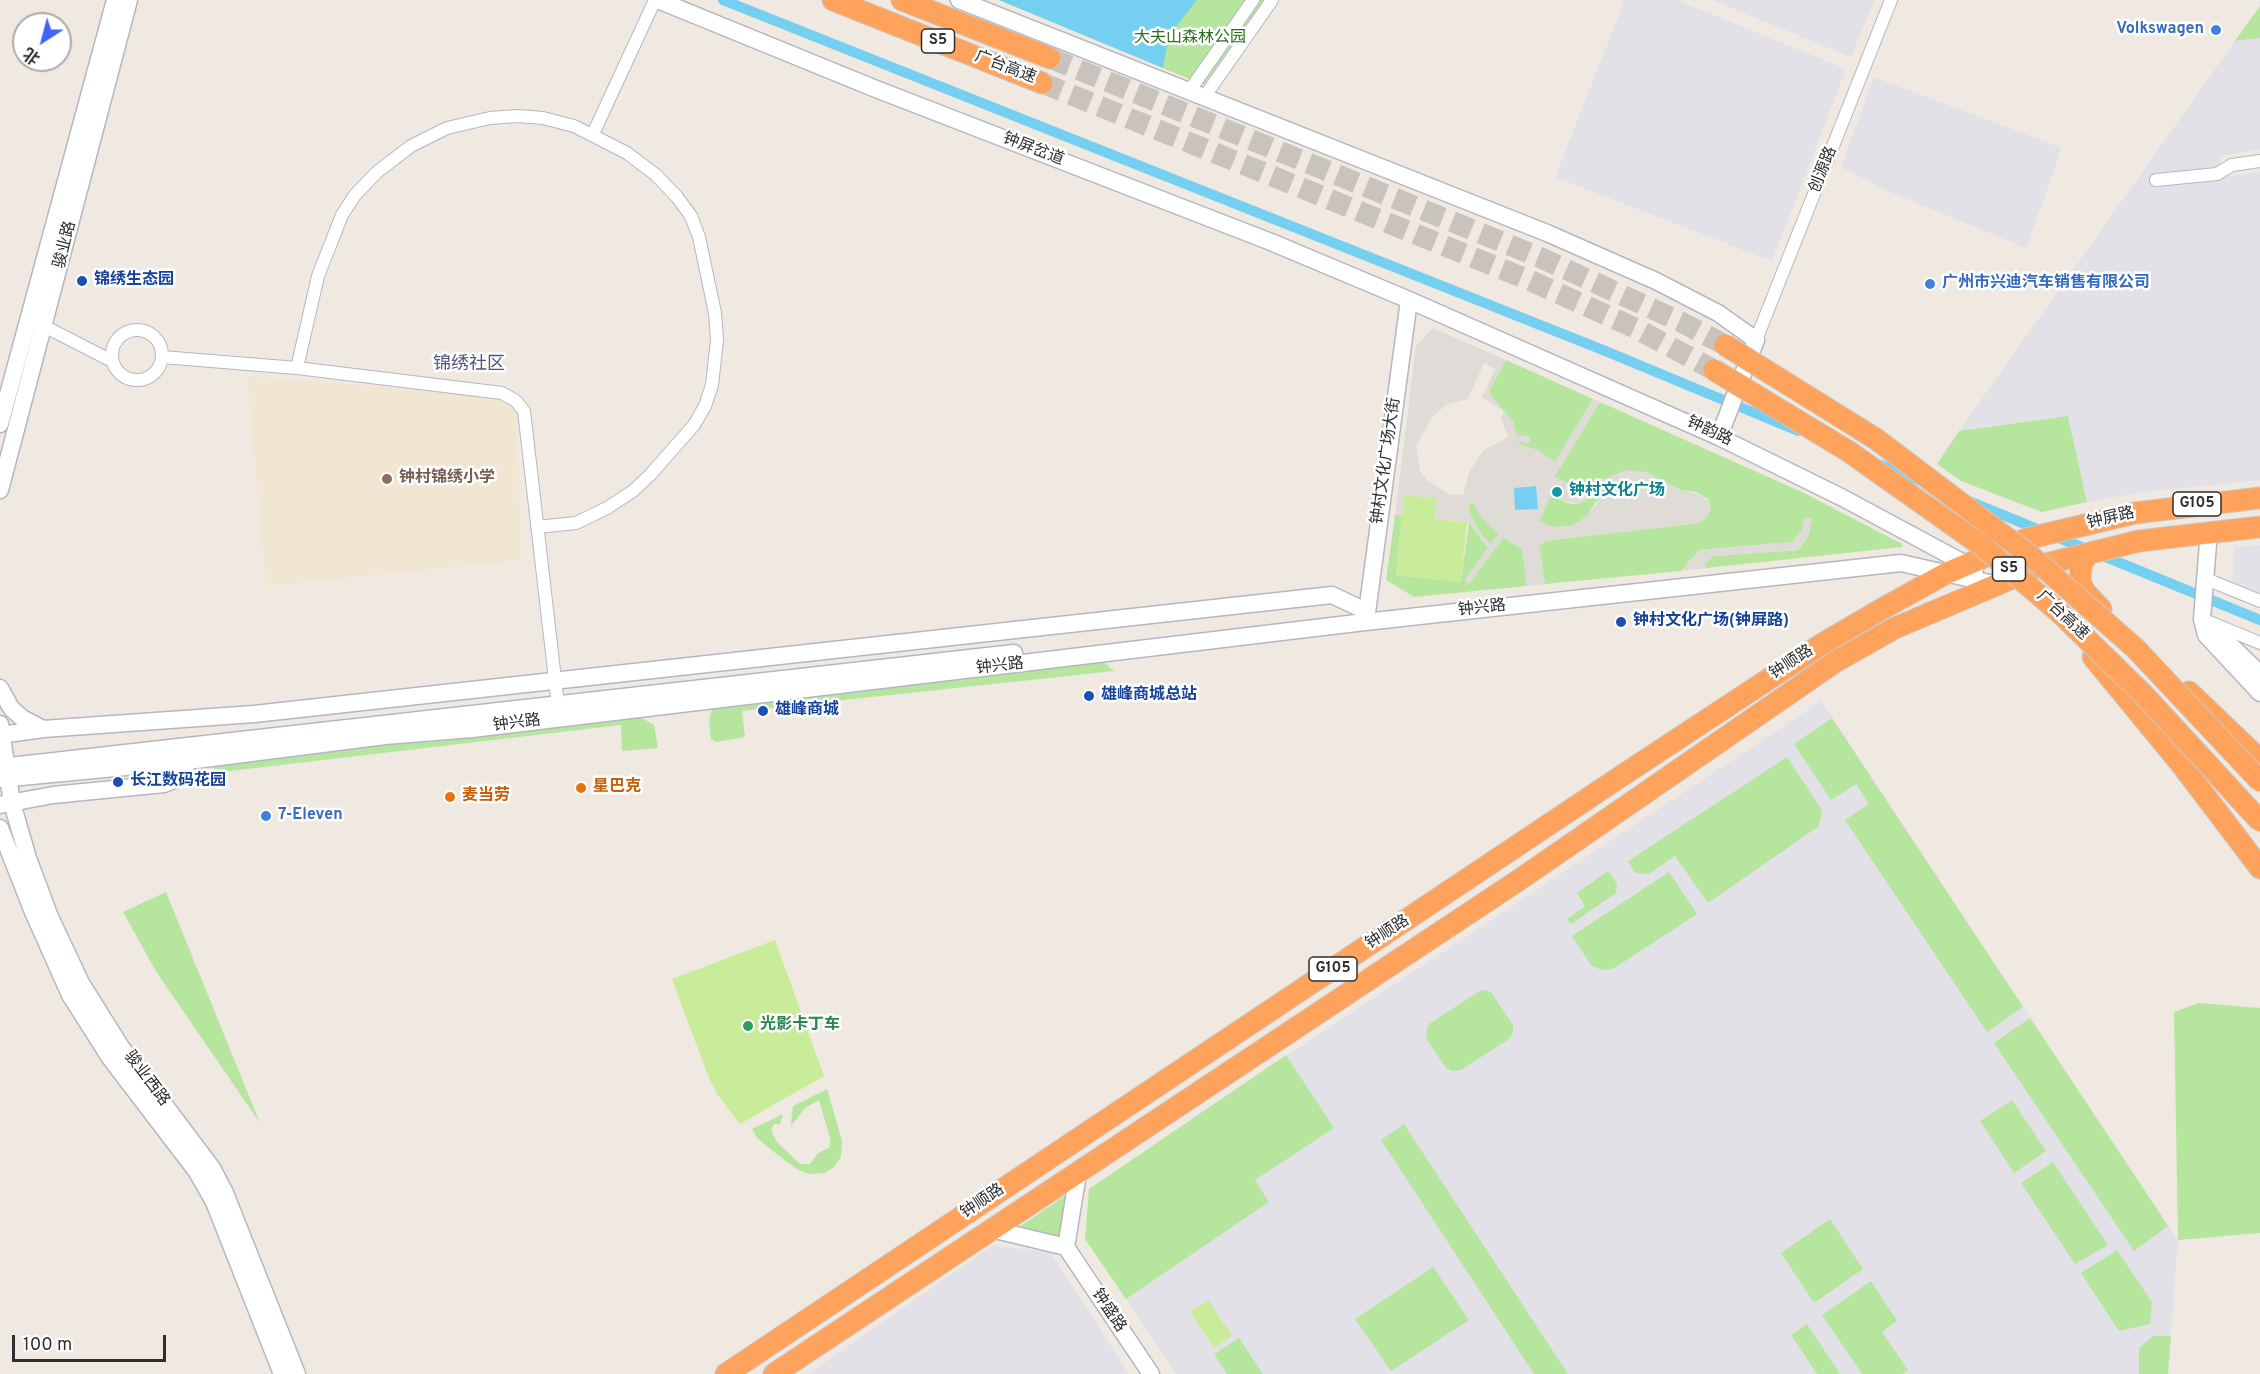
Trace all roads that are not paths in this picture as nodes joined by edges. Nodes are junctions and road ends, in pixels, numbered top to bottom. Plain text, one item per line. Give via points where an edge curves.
1 (116, 0) edge
2 (129, 0) edge
3 (656, 0) edge
4 (833, 0) edge
5 (902, 0) edge
6 (959, 0) edge
7 (1253, 0) edge
8 (1272, 0) edge
9 (1891, 0) edge
10 (1050, 58) tunnel mouth
11 (1042, 82) tunnel mouth
12 (1198, 93) junction
13 (593, 134) junction
14 (2260, 160) edge
15 (2156, 180) dead end
16 (1409, 300) junction
17 (29, 318) junction
18 (45, 326) junction
19 (1756, 340) junction
20 (1725, 345) tunnel mouth
21 (162, 357) junction
22 (112, 361) junction
23 (297, 368) junction
24 (1714, 370) tunnel mouth
25 (0, 424) edge
26 (1722, 430) junction
27 (0, 490) edge
28 (2260, 498) edge
29 (537, 527) junction
30 (2260, 527) edge
31 (2209, 531) junction
32 (1989, 555) junction
33 (2087, 555) junction
34 (1968, 564) junction
35 (1945, 574) junction
36 (2206, 584) junction
37 (1998, 585) junction
38 (2260, 601) edge
39 (1366, 616) junction
40 (2202, 619) junction
41 (2260, 643) edge
42 (2260, 674) edge
43 (555, 681) junction
44 (0, 688) edge
45 (2260, 693) edge
46 (558, 705) junction
47 (254, 714) junction
48 (42, 729) junction
49 (1, 731) edge
50 (259, 739) junction
51 (2260, 760) edge
52 (188, 761) junction
53 (4, 773) edge
54 (1626, 773) junction
55 (2260, 781) edge
56 (1641, 798) junction
57 (6, 804) edge
58 (2260, 821) edge
59 (0, 828) edge
60 (2260, 868) edge
61 (1078, 1174) junction
62 (991, 1229) junction
63 (1066, 1247) junction
64 (282, 1374) edge
65 (297, 1374) edge
66 (726, 1374) edge
67 (774, 1374) edge
68 (1151, 1374) edge

1 - 17 main road, 骏业路
2 - 18 main road, 骏业路
3 - 13 street
3 - 16 main road, 钟屏岔道
4 - 11 highway, 广台高速 / S5
5 - 10 highway, 广台高速 / S5
6 - 12 main road
7 - 12 street
8 - 12 street
9 - 19 street, 创源路
12 - 19 main road via 1547,232 1687,297 1732,321
13 - 23 street via 543,118 490,118 428,136 393,159 355,195 333,234 318,276
13 - 29 street via 627,153 656,176 691,216 710,281 717,339 715,364 705,406 688,432 633,491 576,522
14 - 15 street via 2232,165 2217,174
16 - 26 main road, 钟韵路
16 - 39 main road, 钟村文化广场大街
17 - 18 street
17 - 25 main road, 骏业路
18 - 22 street
18 - 27 main road, 骏业路
19 - 26 main road
20 - 55 highway, 广台高速 / S5, bridge via 1876,439 2032,557 2136,649
21 - 22 street via 156,372 143,380 120,374
21 - 22 street via 152,334 135,330 119,337 111,352
21 - 23 street
23 - 29 street via 502,393 516,401 524,411
24 - 58 highway, 广台高速 / S5, bridge via 1848,451 1981,545 2052,606 2144,695
26 - 34 main road, 钟韵路
28 - 32 highway, 钟屏路 / G105 via 2134,513 2026,539
29 - 43 street
30 - 31 highway, 钟屏路 / G105
31 - 33 highway, 钟屏路 / G105 via 2139,541
31 - 36 main road
32 - 34 highway, 钟屏路 / G105
32 - 37 highway via 1986,573
33 - 37 highway, 钟屏路 / G105 via 2046,564
33 - 51 highway via 2081,565 2080,582 2091,600
34 - 35 highway, 钟顺路 / G105
34 - 37 main road, 钟韵路
35 - 37 main road, 钟兴路
35 - 39 main road, 钟兴路 via 1901,563
35 - 54 highway, 钟顺路 / G105 via 1822,644
36 - 38 street
36 - 40 main road
37 - 56 highway, 钟顺路 / G105 via 1895,628 1834,662
37 - 60 highway via 2026,594 2086,650 2181,764
39 - 43 main road via 1332,595
39 - 46 main road, 钟兴路
39 - 52 main road, 钟兴路 via 1135,651
40 - 41 street
40 - 42 main road
40 - 45 main road via 2206,635
43 - 46 street
43 - 47 main road
44 - 48 main road via 11,708
46 - 50 main road, 钟兴路
47 - 48 main road
47 - 50 main road
48 - 49 main road
49 - 53 main road
50 - 53 main road, 钟兴路
52 - 53 main road, 钟兴路
52 - 57 main road via 181,777 164,784 53,795
53 - 57 main road, 骏业西路
54 - 56 highway
54 - 66 highway, 钟顺路 / G105
56 - 61 highway, 钟顺路 / G105
57 - 65 main road, 骏业西路 via 50,917 81,983 121,1047 212,1168 225,1192
59 - 64 main road, 骏业西路 via 70,995 110,1058 197,1172 214,1202
61 - 62 highway, 钟顺路 / G105
61 - 63 main road
62 - 63 main road
62 - 67 highway, 钟顺路 / G105
63 - 68 main road, 钟盛路

